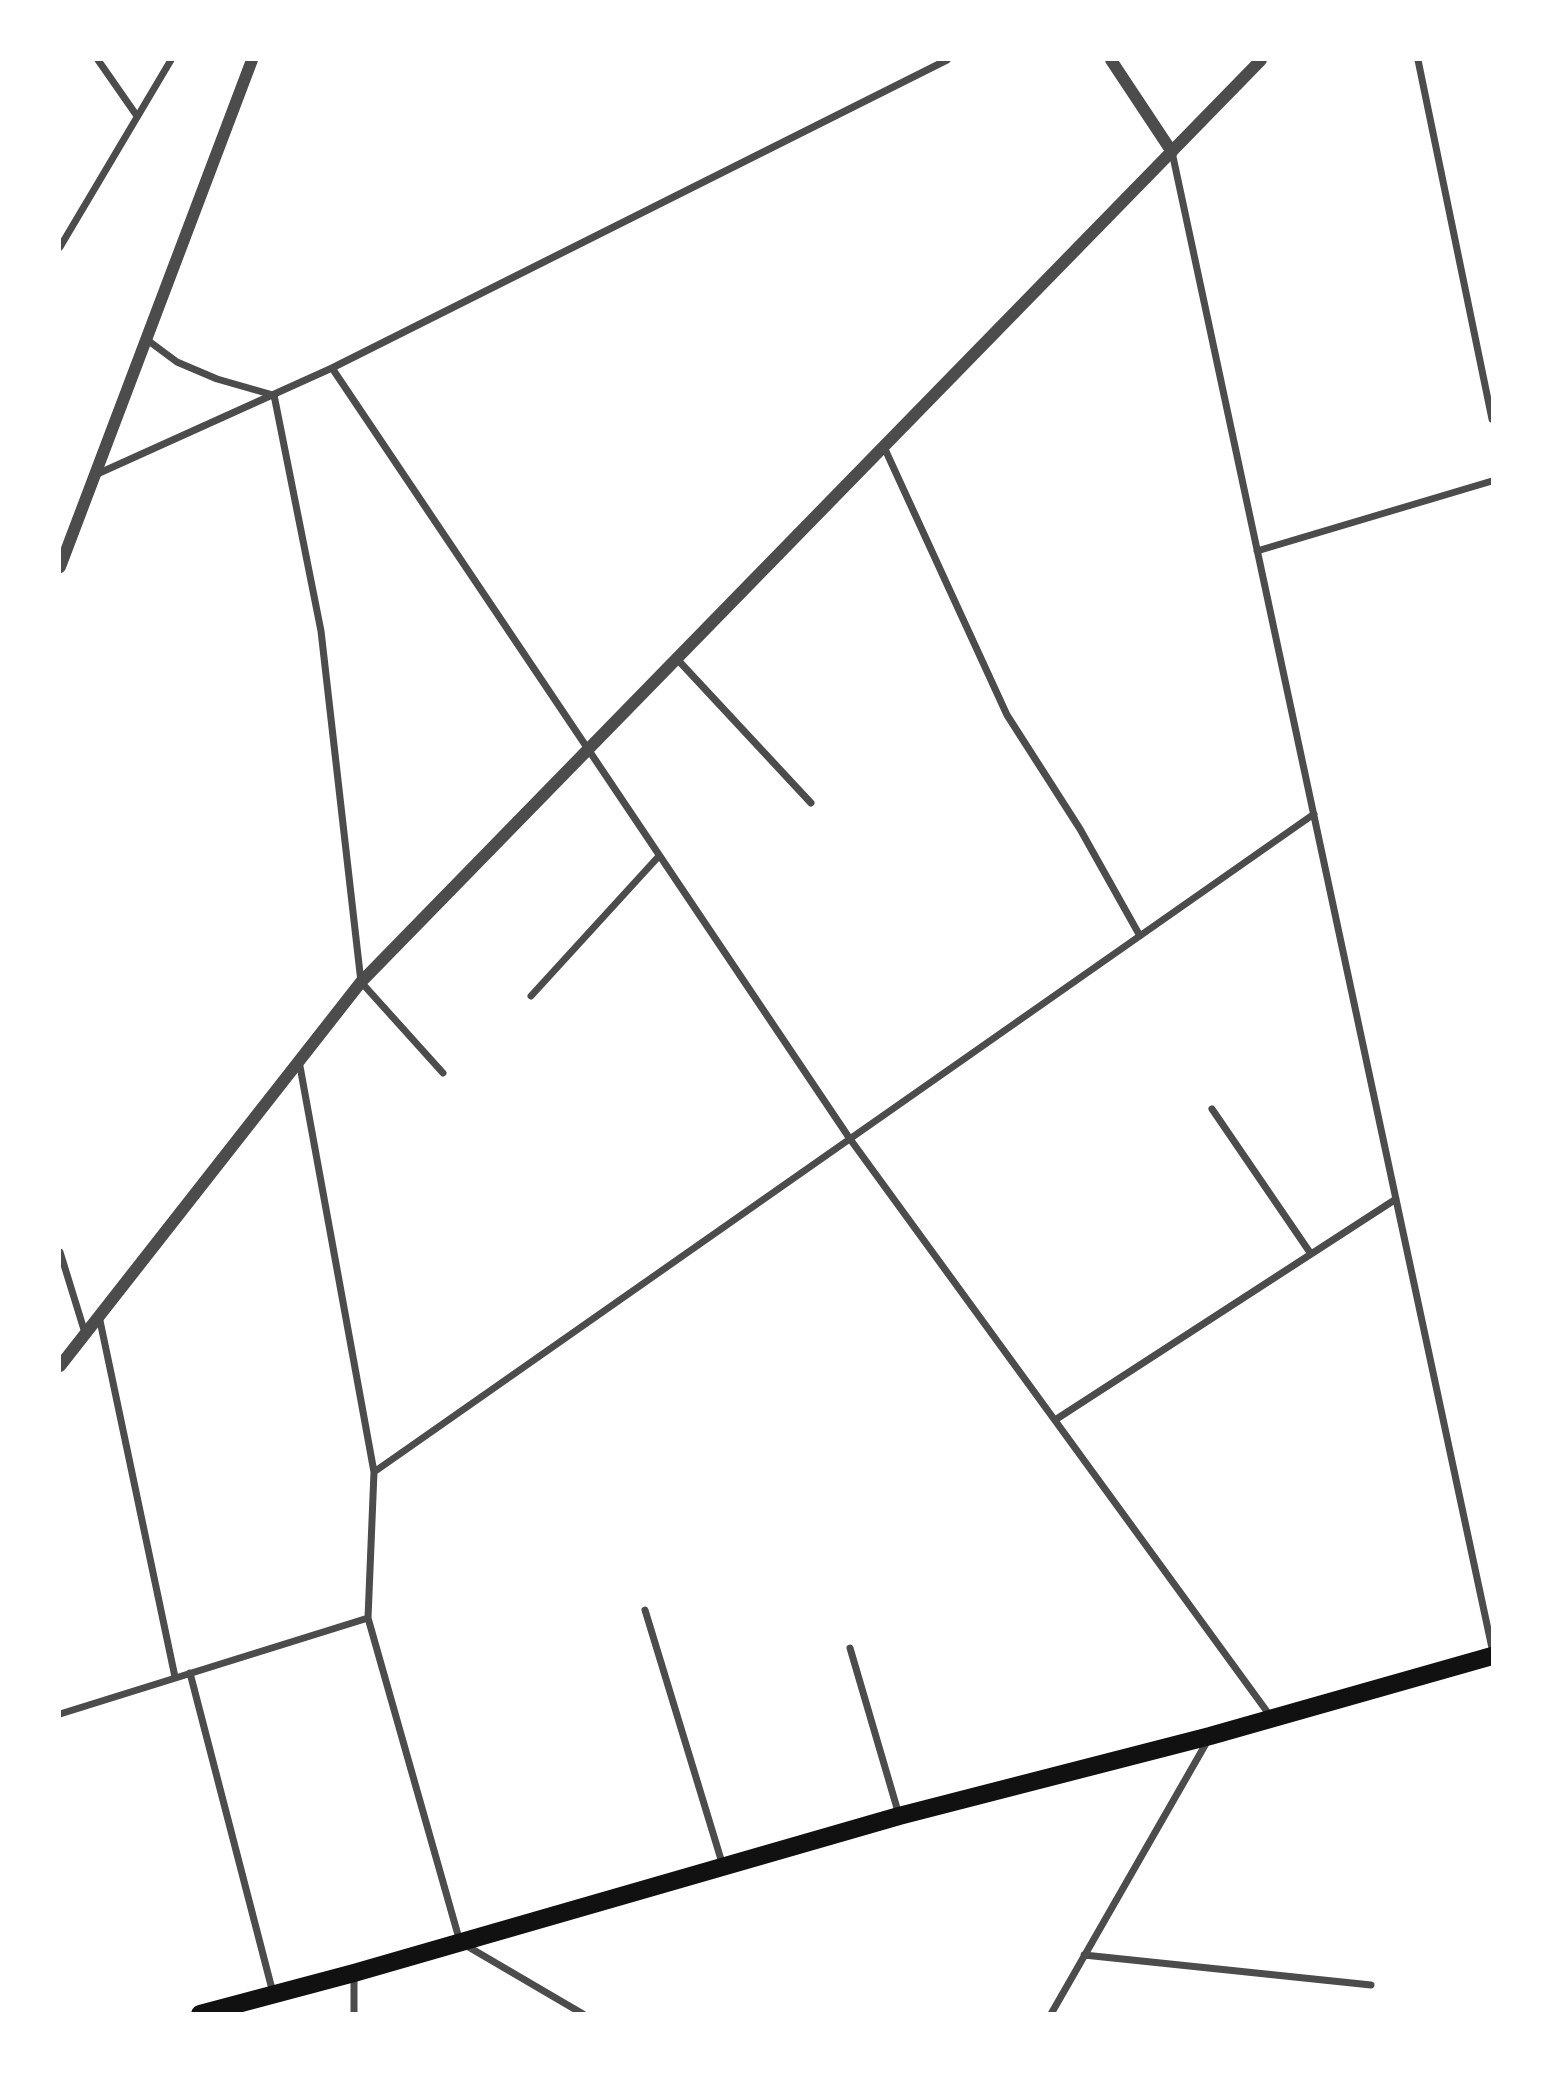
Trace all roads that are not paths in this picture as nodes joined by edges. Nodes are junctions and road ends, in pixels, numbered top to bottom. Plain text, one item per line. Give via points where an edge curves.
1 (98, 60) edge
2 (171, 60) edge
3 (251, 60) edge
4 (947, 60) edge
5 (1111, 60) edge
6 (1261, 60) edge
7 (1418, 60) edge
8 (137, 116) junction
9 (1172, 152) junction
10 (60, 247) edge
11 (146, 339) junction
12 (332, 368) junction
13 (274, 395) junction
14 (1493, 419) edge
15 (884, 447) junction
16 (95, 475) junction
17 (1493, 481) edge
18 (1257, 551) junction
19 (60, 567) edge
20 (677, 659) junction
21 (587, 750) junction
22 (811, 803) dead end
23 (1314, 814) junction
24 (659, 856) junction
25 (1140, 936) junction
26 (360, 982) junction
27 (531, 996) dead end
28 (299, 1057) junction
29 (443, 1073) dead end
30 (1212, 1109) dead end
31 (850, 1139) junction
32 (1396, 1199) junction
33 (60, 1252) edge
34 (1311, 1254) junction
35 (99, 1316) junction
36 (85, 1334) junction
37 (60, 1366) edge
38 (1055, 1420) junction
39 (374, 1472) junction
40 (645, 1610) dead end
41 (369, 1618) junction
42 (850, 1648) dead end
43 (1493, 1648) edge
44 (1493, 1656) edge
45 (190, 1673) junction
46 (175, 1677) junction
47 (60, 1714) edge
48 (1273, 1718) junction
49 (1210, 1736) junction
50 (899, 1816) junction
51 (723, 1867) junction
52 (460, 1942) junction
53 (1084, 1955) junction
54 (354, 1973) junction
55 (1371, 1985) dead end
56 (273, 1993) junction
57 (200, 2014) edge
58 (354, 2014) edge
59 (583, 2014) edge
60 (1051, 2014) edge

1 - 8 street
2 - 8 street
3 - 11 street
4 - 12 street
5 - 9 street
6 - 9 street
7 - 14 street
8 - 10 street
9 - 15 street
9 - 18 street
11 - 13 street via 177,362
11 - 16 street
12 - 13 street
12 - 21 street
13 - 16 street
13 - 26 street via 321,631
15 - 20 street
15 - 25 street via 1007,715 1080,829
16 - 19 street
17 - 18 street
18 - 23 street
20 - 21 street
20 - 22 street
21 - 24 street
21 - 26 street
23 - 25 street
23 - 32 street
24 - 27 street
24 - 31 street
25 - 31 street
26 - 28 street
26 - 29 street
28 - 35 street
28 - 39 street
30 - 34 street
31 - 38 street
31 - 39 street
32 - 34 street
32 - 43 street
33 - 36 street
34 - 38 street
35 - 36 street
35 - 46 street
36 - 37 street
38 - 48 street
39 - 41 street
40 - 51 street
41 - 45 street
41 - 52 street
42 - 50 street
44 - 48 main road
45 - 46 street
45 - 56 street
46 - 47 street
48 - 49 main road
49 - 50 main road
49 - 53 street
50 - 51 main road
51 - 52 main road
52 - 54 main road
52 - 59 street
53 - 55 street
53 - 60 street
54 - 56 main road
54 - 58 street
56 - 57 main road

